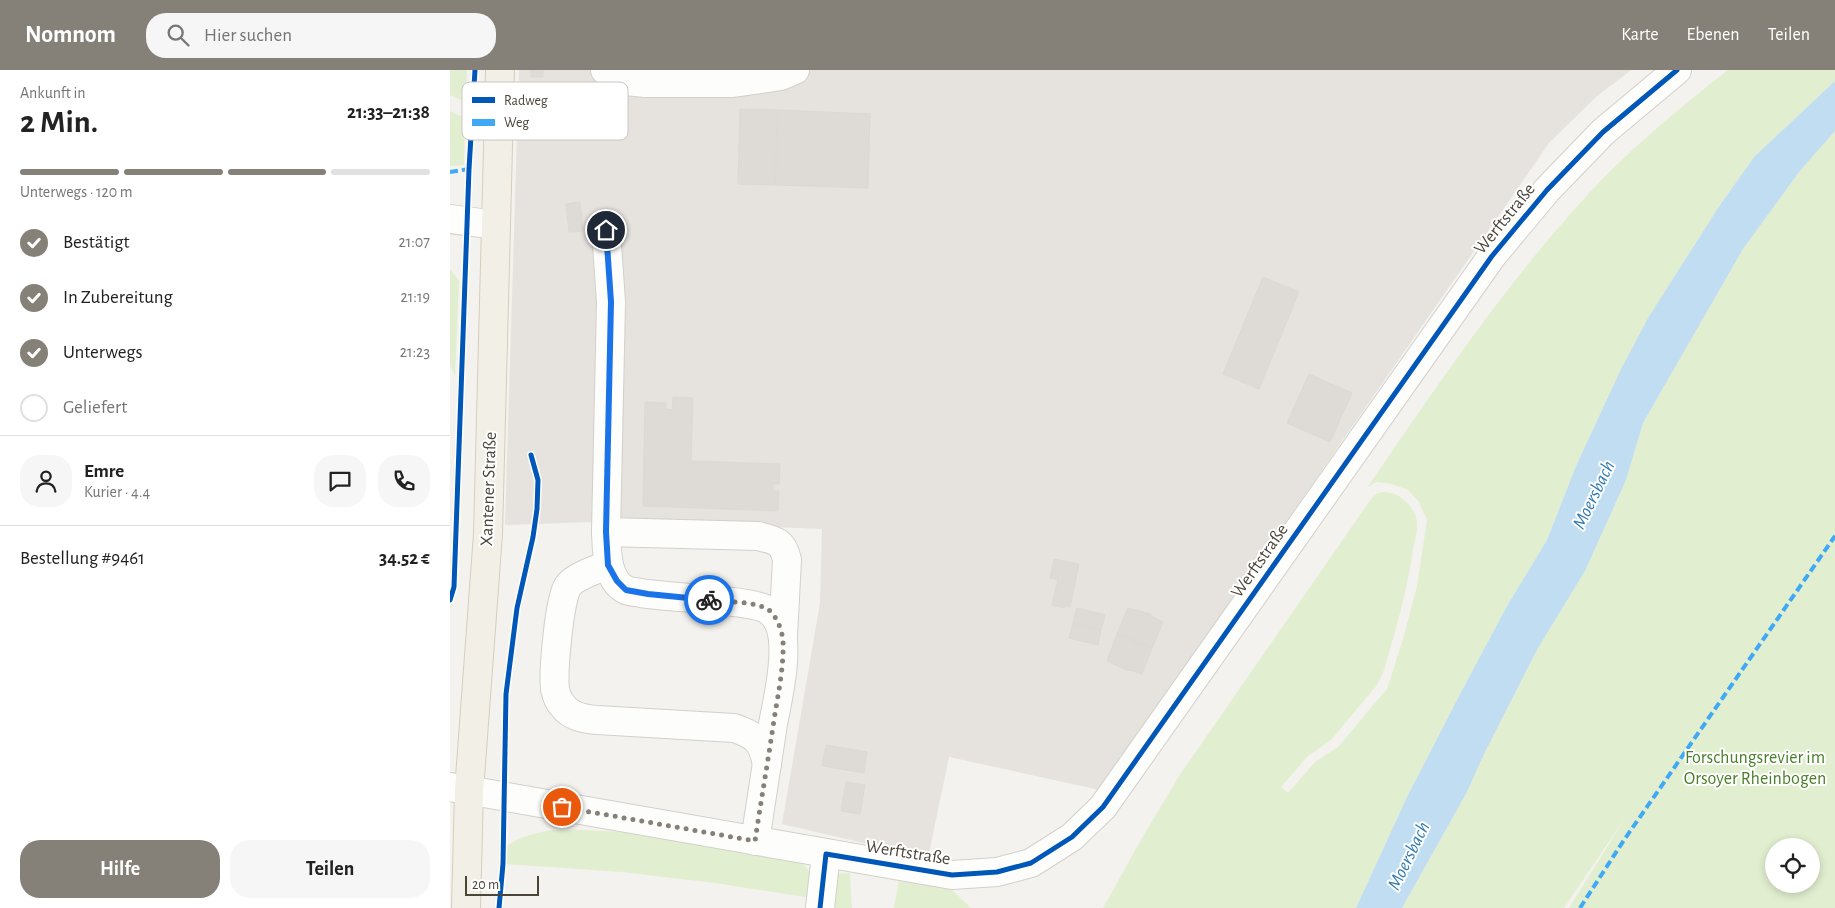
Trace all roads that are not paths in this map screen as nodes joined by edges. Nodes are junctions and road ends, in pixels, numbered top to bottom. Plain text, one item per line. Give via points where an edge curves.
1 (605, 70) edge
2 (795, 70) edge
3 (1677, 70) edge
4 (498, 140) edge
5 (450, 219) edge
6 (496, 225) junction
7 (606, 230) dead end
8 (606, 532) junction
9 (608, 565) junction
10 (783, 640) junction
11 (767, 765) junction
12 (459, 789) edge
13 (755, 841) junction
14 (826, 854) junction
15 (466, 908) edge
16 (820, 908) edge

1 - 2 street via 617,80 733,83 782,76
3 - 14 street, Werftstraße via 1597,138 1547,190 1492,256 1103,807 1072,837 1032,863 997,872 952,875
4 - 6 main road, Xantener Straße
5 - 6 street
6 - 12 main road, Xantener Straße via 488,534
7 - 8 street via 611,302
8 - 9 street
8 - 10 street via 758,536 777,541 785,550 787,560
9 - 10 street via 626,590 763,607 775,618
9 - 11 street via 568,586 562,604 555,691 563,707 579,718 734,728 756,739 762,746
10 - 11 street via 782,672
11 - 13 street
12 - 13 street, Werftstraße
12 - 15 main road, Xantener Straße
13 - 14 street, Werftstraße
14 - 16 street

